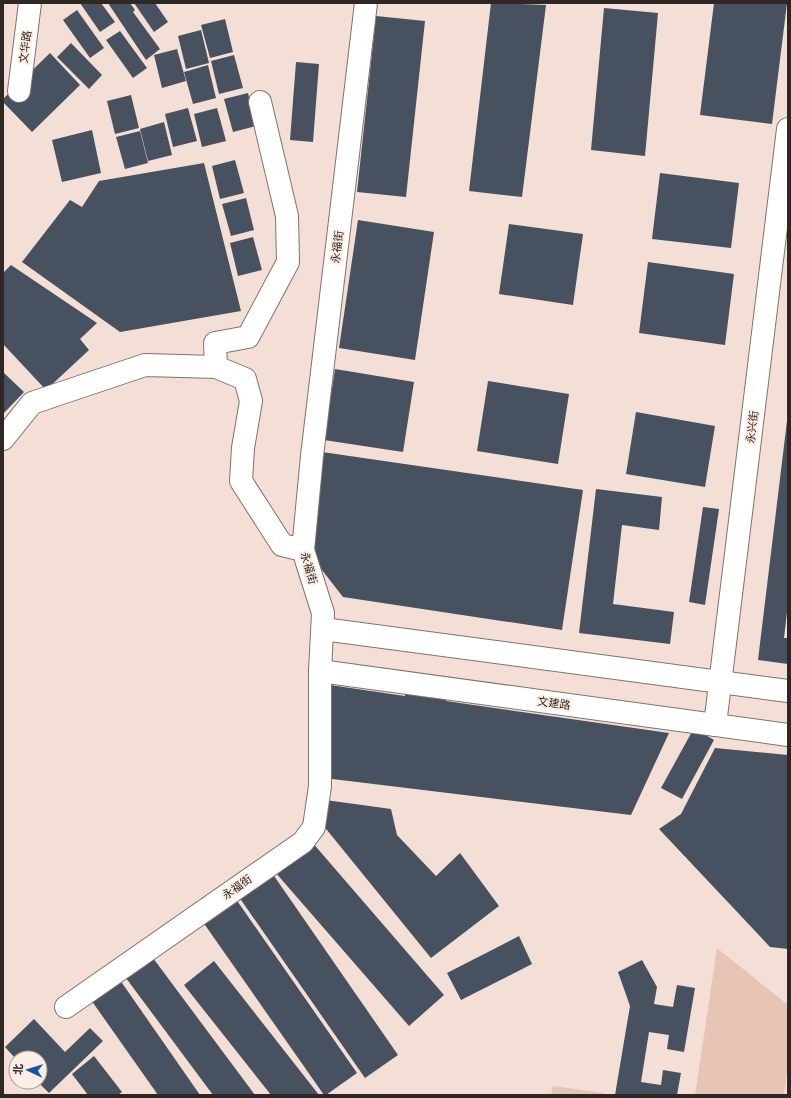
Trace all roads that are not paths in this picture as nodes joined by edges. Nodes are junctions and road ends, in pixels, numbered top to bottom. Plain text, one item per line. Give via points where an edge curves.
1 (30, 3) edge
2 (366, 3) edge
3 (19, 91) dead end
4 (260, 102) dead end
5 (788, 130) edge
6 (216, 367) junction
7 (3, 439) edge
8 (303, 550) junction
9 (323, 629) junction
10 (320, 670) junction
11 (721, 681) junction
12 (788, 691) edge
13 (715, 725) junction
14 (788, 735) edge
15 (66, 1007) dead end

1 - 3 street, 文华路
2 - 8 street, 永福街
4 - 6 street via 287,216 288,262 248,337 215,343
5 - 11 street, 永兴街
6 - 7 street via 145,365 32,403
6 - 8 street via 245,379 251,401 243,448 241,481 282,545
8 - 9 street, 永福街 via 323,613
9 - 10 street, 永福街
9 - 11 street
10 - 13 street, 文建路
10 - 15 street, 永福街 via 320,786 314,827 307,837
11 - 12 street
11 - 13 street, 永兴街
13 - 14 street, 文建路

